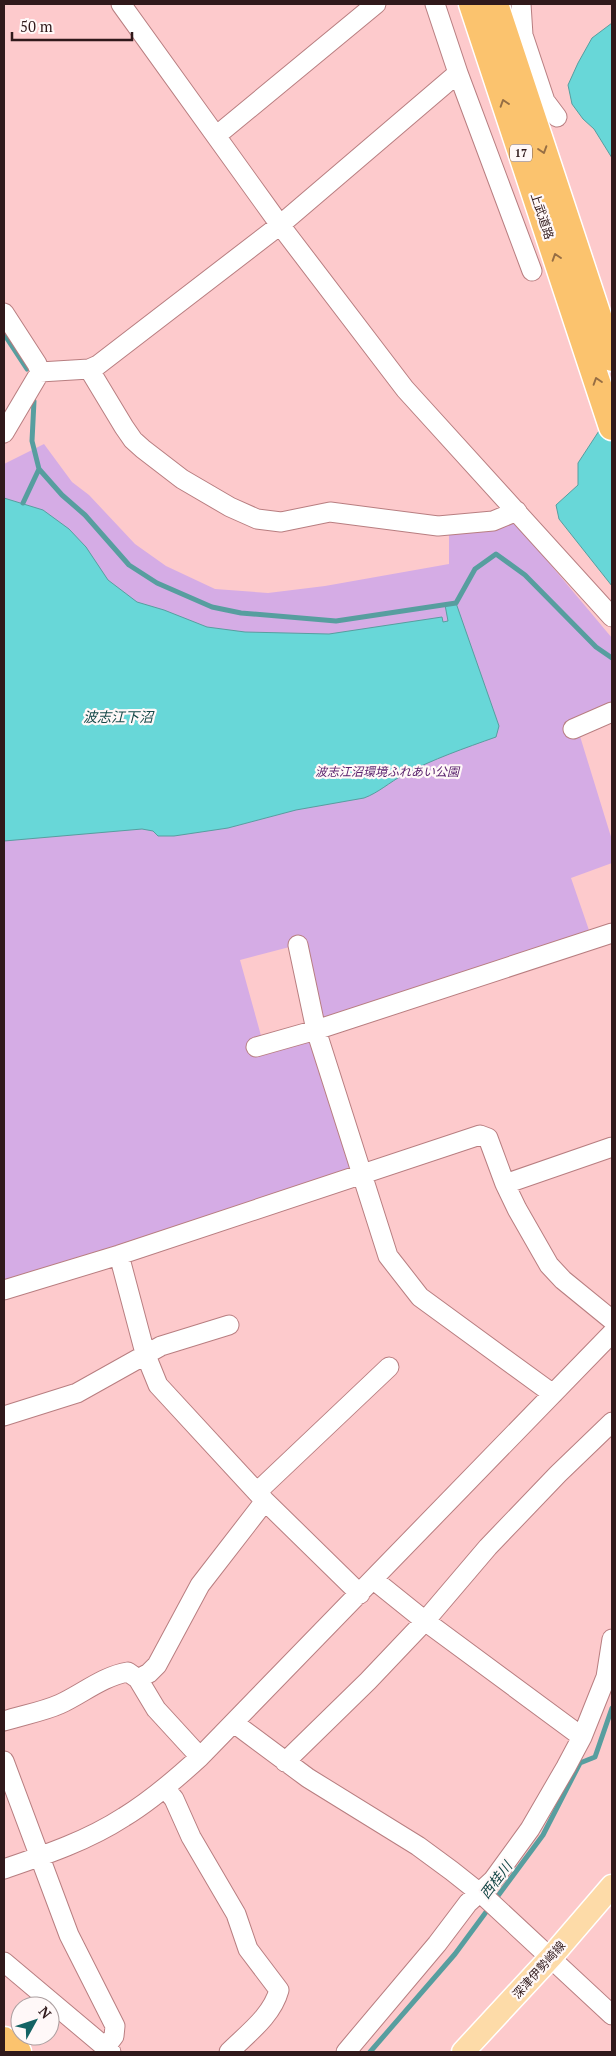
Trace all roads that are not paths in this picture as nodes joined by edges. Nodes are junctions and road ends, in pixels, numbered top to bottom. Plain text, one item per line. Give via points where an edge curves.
1 (120, 4) edge
2 (376, 4) edge
3 (435, 4) edge
4 (472, 4) edge
5 (495, 4) edge
6 (521, 4) edge
7 (458, 73) junction
8 (557, 117) dead end
9 (216, 136) junction
10 (280, 225) junction
11 (532, 271) dead end
12 (582, 300) junction
13 (4, 313) edge
14 (612, 358) edge
15 (89, 369) junction
16 (40, 372) junction
17 (612, 427) edge
18 (4, 433) edge
19 (517, 511) junction
20 (612, 617) edge
21 (612, 712) edge
22 (573, 729) dead end
23 (612, 933) edge
24 (298, 945) dead end
25 (316, 1030) junction
26 (256, 1047) dead end
27 (612, 1147) edge
28 (362, 1175) junction
29 (505, 1184) junction
30 (118, 1255) junction
31 (4, 1290) edge
32 (612, 1320) edge
33 (229, 1325) dead end
34 (612, 1333) edge
35 (145, 1353) junction
36 (389, 1367) dead end
37 (553, 1394) junction
38 (4, 1416) edge
39 (612, 1422) edge
40 (261, 1496) junction
41 (374, 1580) junction
42 (360, 1594) junction
43 (425, 1621) junction
44 (612, 1638) edge
45 (138, 1679) junction
46 (4, 1721) edge
47 (234, 1723) junction
48 (582, 1737) junction
49 (200, 1757) junction
50 (4, 1762) edge
51 (286, 1762) junction
52 (165, 1788) junction
53 (39, 1857) junction
54 (4, 1869) edge
55 (612, 1886) edge
56 (482, 1895) junction
57 (551, 1957) junction
58 (4, 1962) edge
59 (612, 2015) edge
60 (4, 2040) edge
61 (108, 2050) edge
62 (18, 2052) edge
63 (229, 2052) edge
64 (346, 2052) edge
65 (463, 2052) edge

1 - 9 street
2 - 9 street
3 - 7 street
12 -> 4 highway, 上武道路 / 17
5 -> 12 highway, 上武道路 / 17
6 - 8 street via 523,35 545,101
7 - 10 street
7 - 11 street
9 - 10 street
10 - 15 street
10 - 19 street via 405,389
12 - 14 highway, 上武道路 / 17
17 -> 12 highway, 上武道路 / 17
13 - 16 street
15 - 16 street
15 - 19 street via 129,434 143,449 182,479 257,519 281,522 330,512 438,526 493,521
16 - 18 street
19 - 20 street
21 - 22 street
23 - 25 street
24 - 25 street
25 - 26 street
25 - 28 street
27 - 29 street
28 - 29 street via 480,1135 488,1138
28 - 30 street
28 - 37 street via 388,1256 420,1297
29 - 32 street via 549,1265
30 - 31 street
30 - 35 street
33 - 35 street
34 - 37 street
35 - 38 street via 77,1393
35 - 40 street via 158,1385
36 - 40 street
37 - 41 street
39 - 43 street via 488,1547
40 - 42 street
40 - 45 street via 200,1585 157,1664
41 - 42 street
41 - 43 street
42 - 47 street
43 - 48 street
43 - 51 street
44 - 48 street via 606,1678
45 - 46 street via 128,1672 120,1673 60,1704
45 - 49 street via 156,1709
47 - 49 street
47 - 51 street
48 - 56 street via 530,1829
49 - 52 street
50 - 53 street
51 - 56 street via 418,1846
52 - 53 street via 105,1828
52 - 63 street via 236,1914 248,1949 279,1990 264,2018
53 - 54 street
53 - 61 street via 70,1935 115,2026
55 - 57 main road, 深津伊勢崎線
56 - 57 street
56 - 64 street via 468,1902
57 - 59 street
57 - 65 main road, 深津伊勢崎線
58 - 61 street
60 - 62 highway

